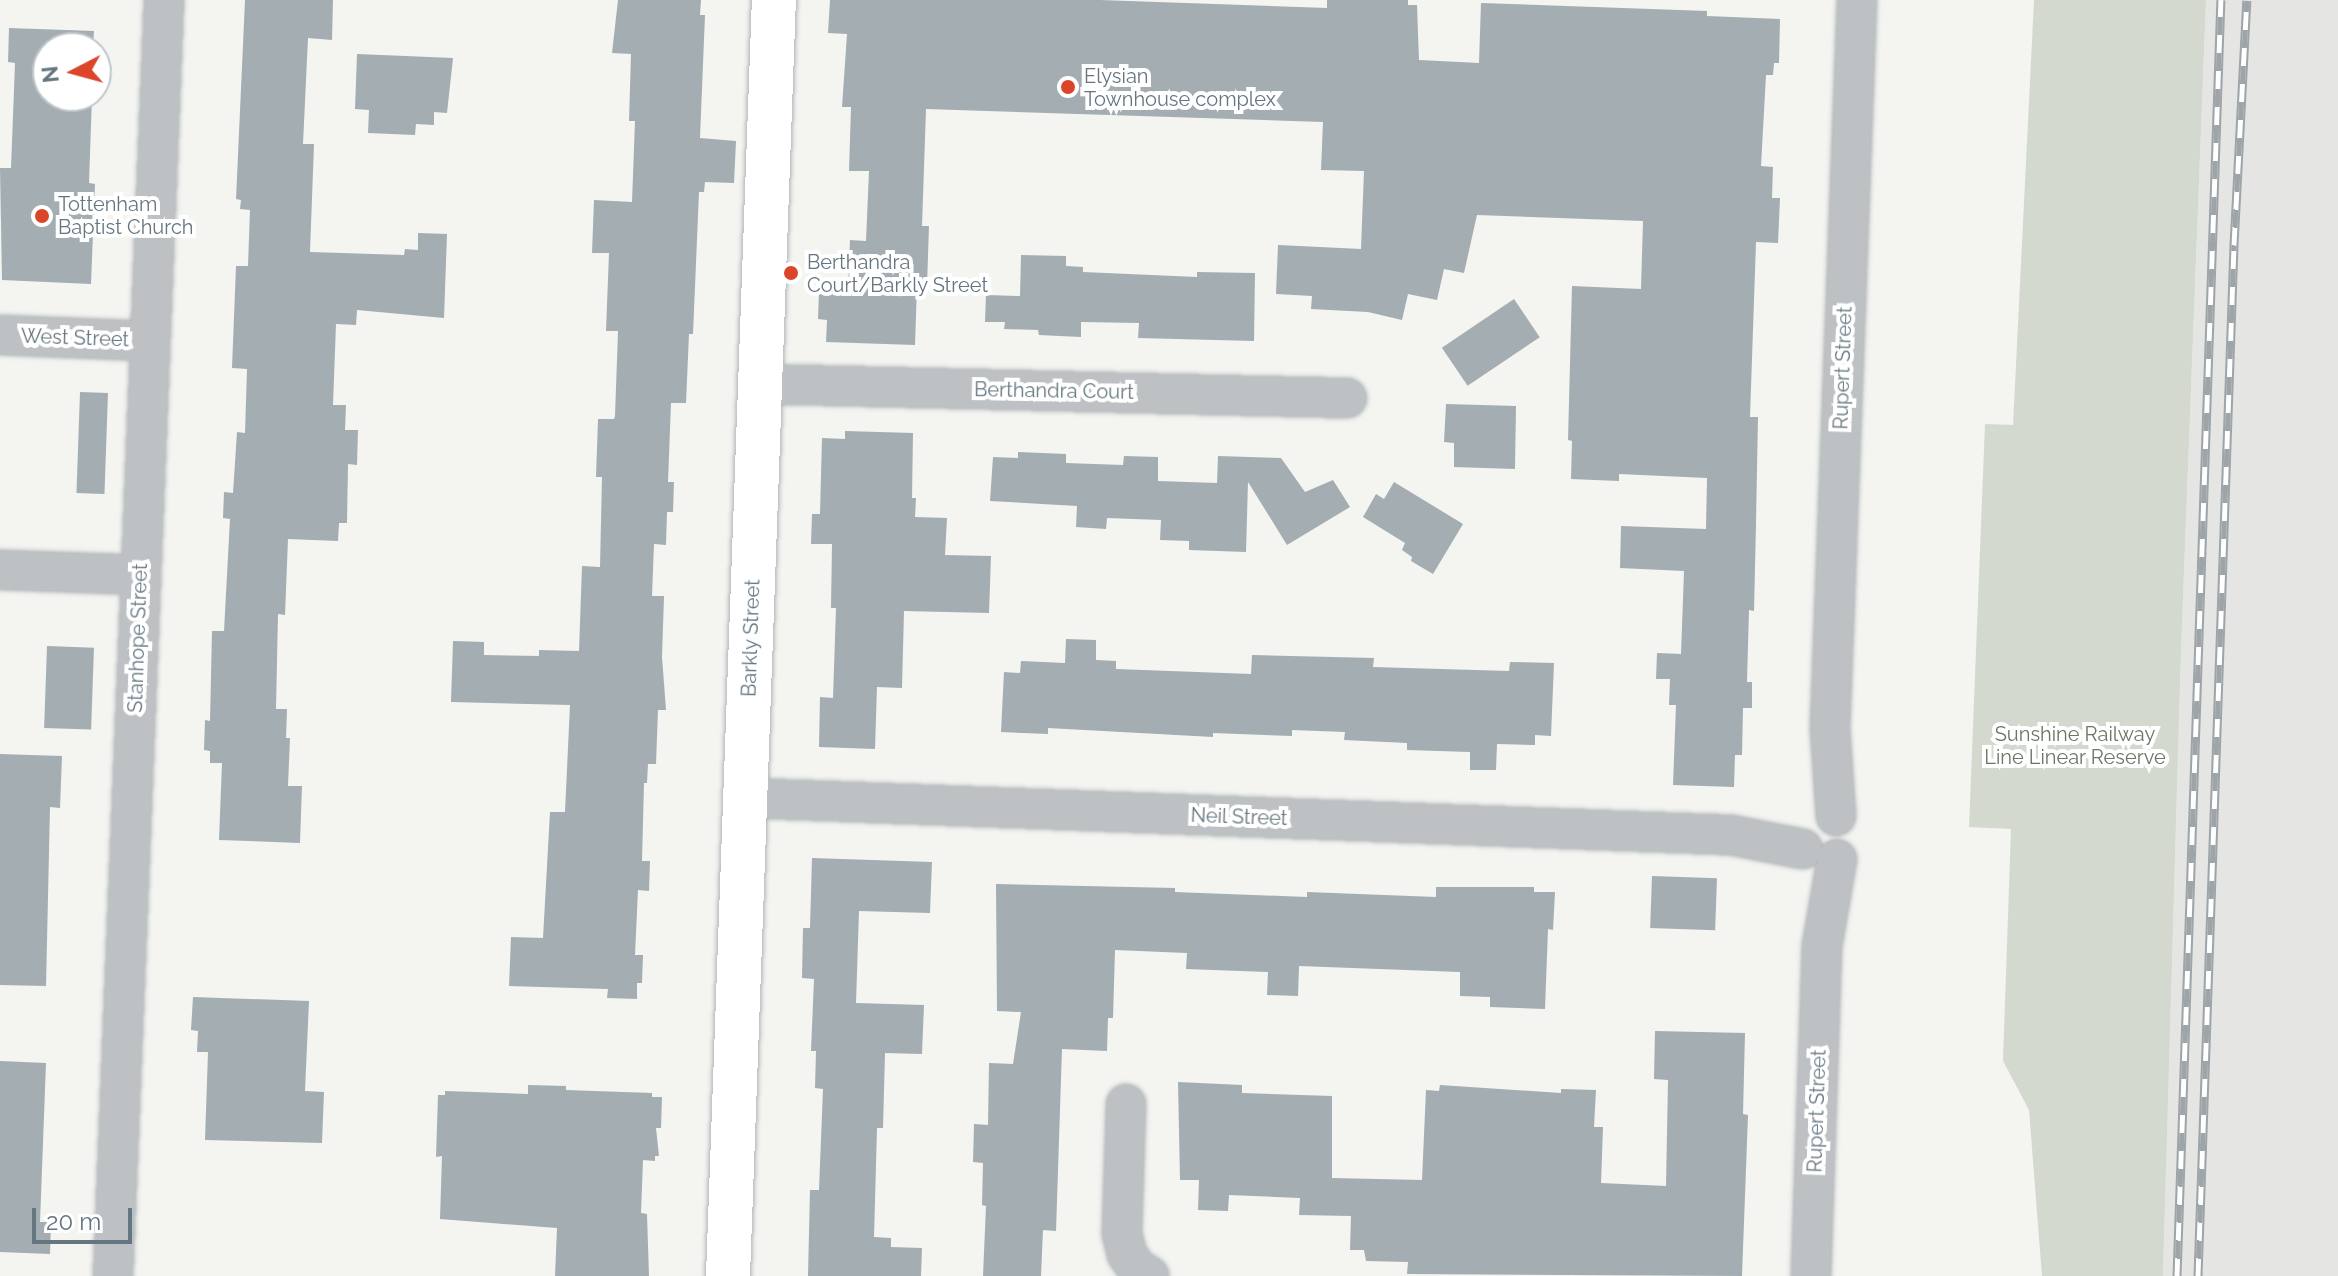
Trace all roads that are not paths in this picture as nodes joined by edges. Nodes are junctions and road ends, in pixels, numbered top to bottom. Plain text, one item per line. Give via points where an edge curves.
1 (164, 0) edge
2 (774, 0) edge
3 (1857, 0) edge
4 (0, 335) edge
5 (149, 341) junction
6 (760, 384) junction
7 (1347, 398) dead end
8 (0, 570) edge
9 (140, 575) junction
10 (746, 798) junction
11 (1818, 837) junction
12 (1126, 1104) dead end
13 (113, 1276) edge
14 (728, 1276) edge
15 (1149, 1276) edge
16 (1811, 1276) edge

1 - 5 street, Stanhope Street
2 - 6 street, Barkly Street
3 - 11 street, Rupert Street via 1830,735
4 - 5 street, West Street
5 - 9 street, Stanhope Street
6 - 7 street, Berthandra Court
6 - 10 street, Barkly Street
8 - 9 street
9 - 13 street, Stanhope Street
10 - 11 street, Neil Street
10 - 14 street, Barkly Street
11 - 16 street, Rupert Street via 1822,946
12 - 15 street via 1122,1234 1127,1254

